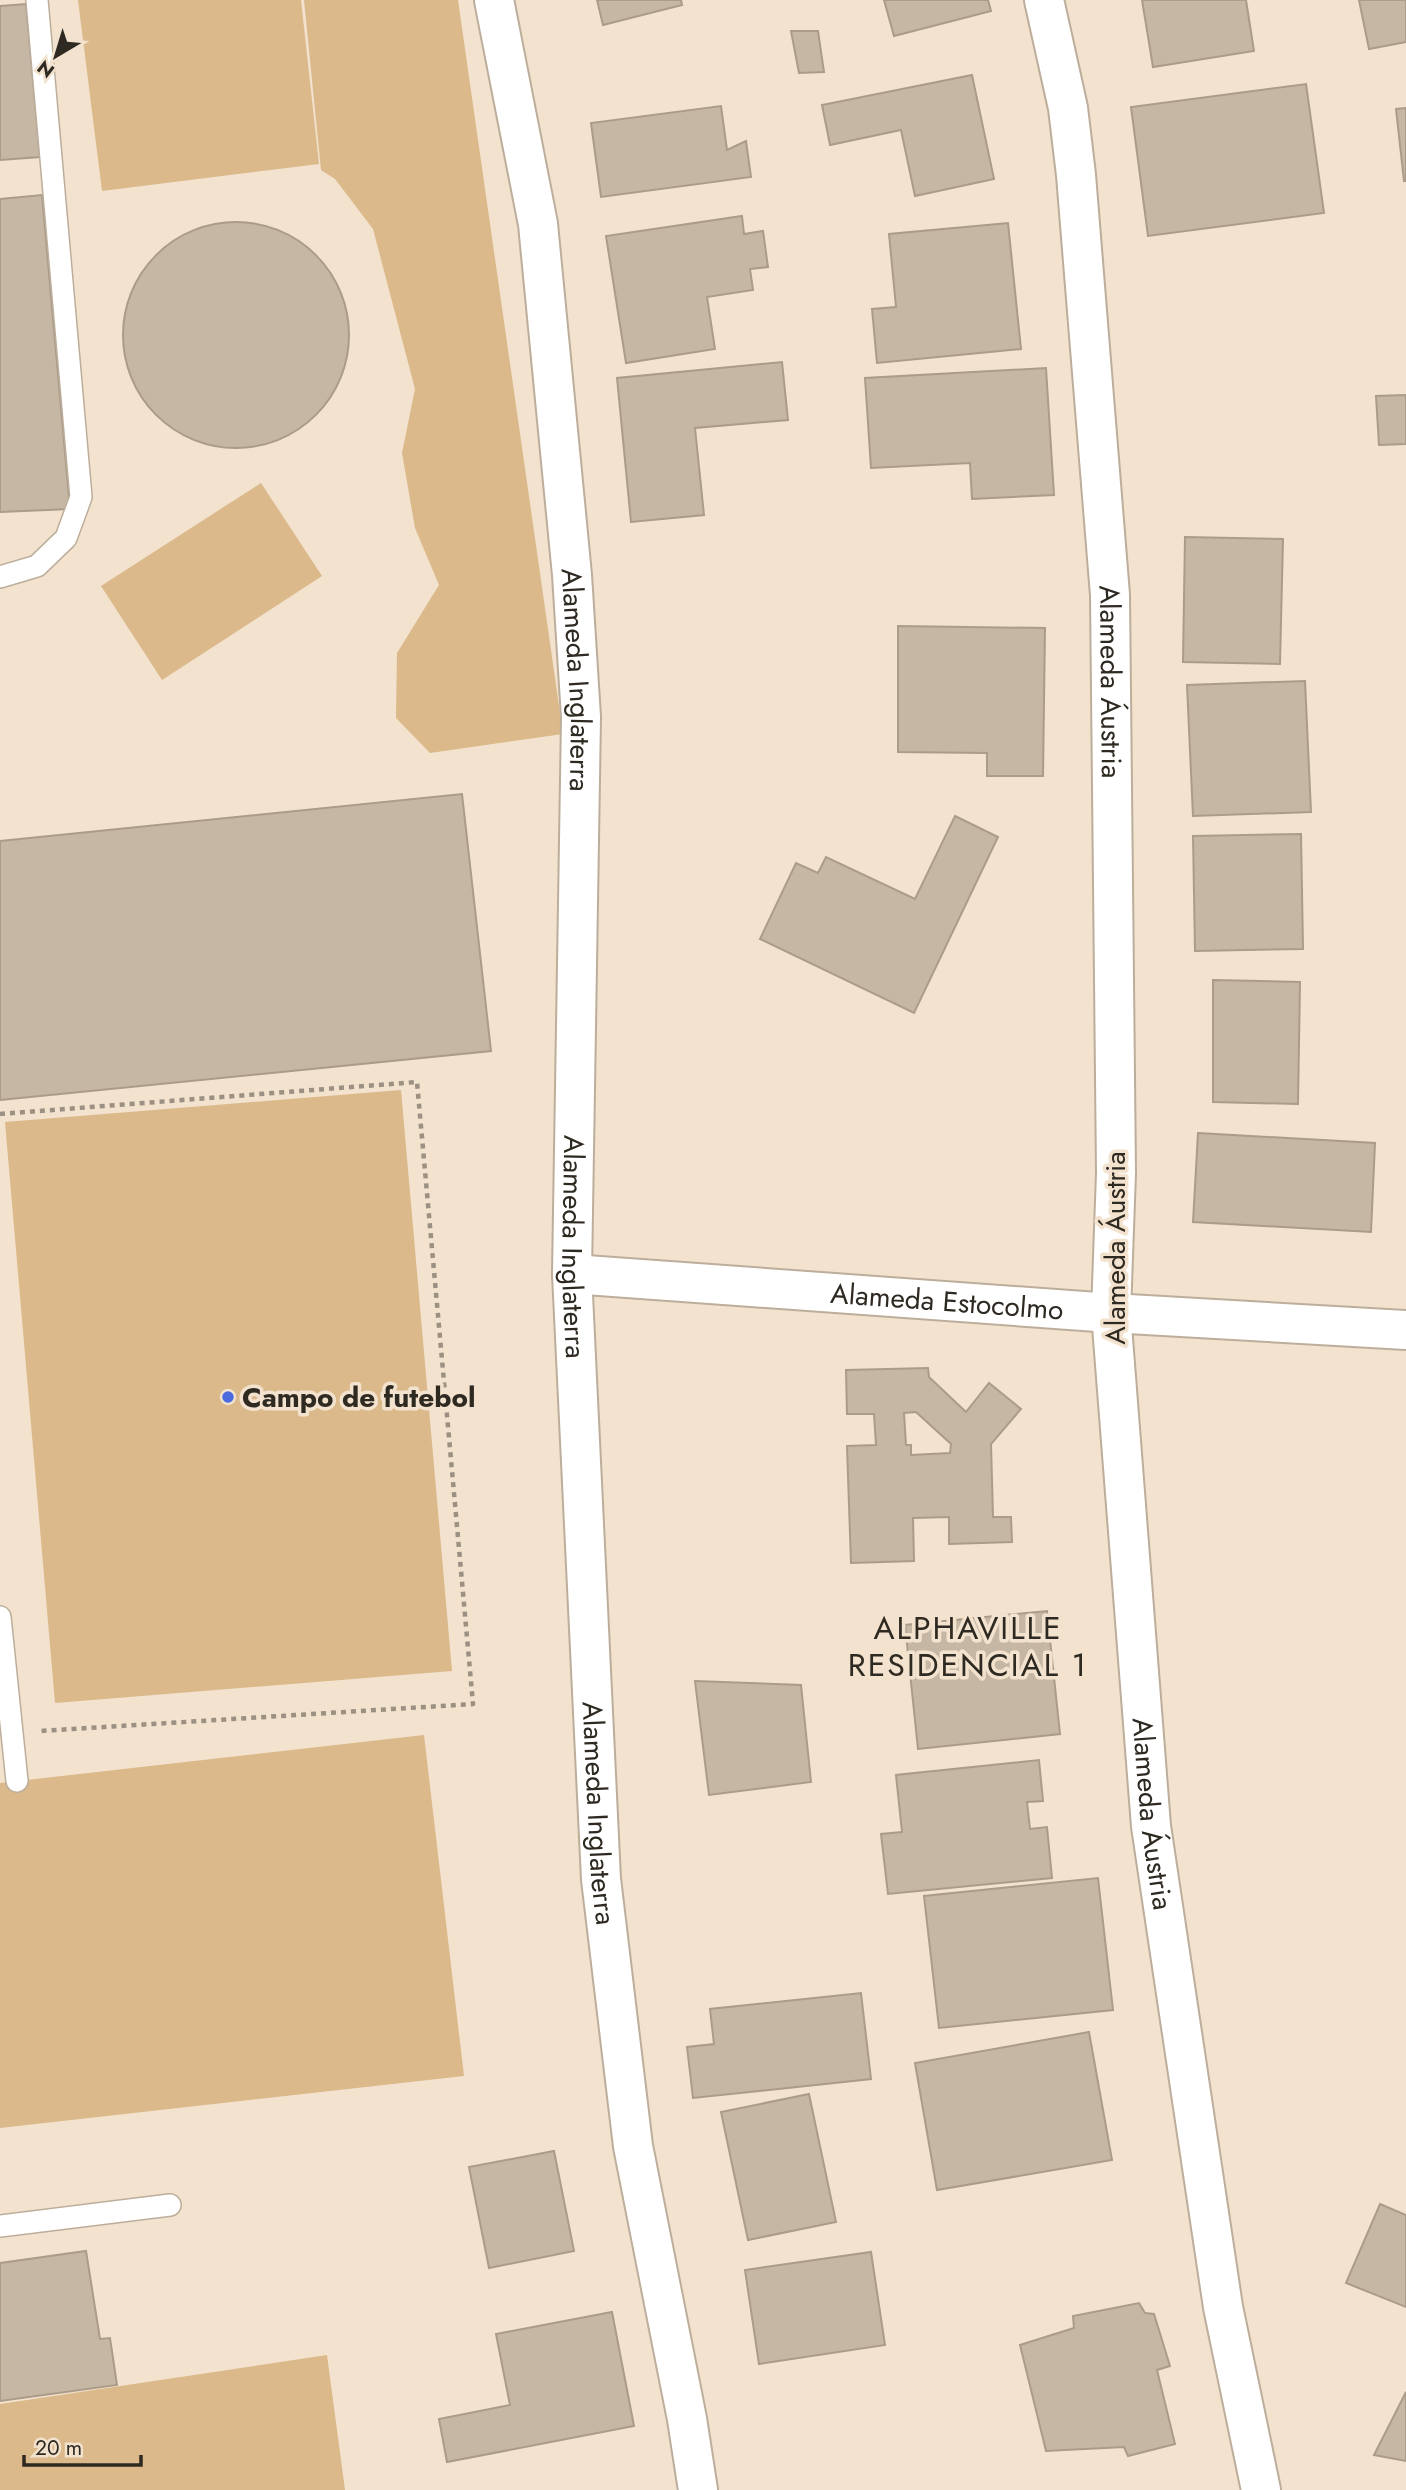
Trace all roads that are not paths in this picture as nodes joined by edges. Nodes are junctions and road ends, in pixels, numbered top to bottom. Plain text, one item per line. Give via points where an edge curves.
1 (37, 0) edge
2 (494, 0) edge
3 (1044, 0) edge
4 (0, 577) edge
5 (572, 1274) junction
6 (1111, 1313) junction
7 (1406, 1330) edge
8 (0, 1617) edge
9 (18, 1781) dead end
10 (170, 2205) dead end
11 (0, 2226) edge
12 (698, 2490) edge
13 (1261, 2490) edge

1 - 4 lane via 82,497 66,538 37,566
2 - 5 street, Alameda Inglaterra via 538,224 572,575 580,718
3 - 6 street, Alameda Áustria via 1068,108 1076,175 1110,595 1116,1173
5 - 6 street, Alameda Estocolmo
5 - 12 street, Alameda Inglaterra via 601,1879 633,2146
6 - 7 street, Alameda Estocolmo
6 - 13 street, Alameda Áustria via 1151,1826 1223,2307
8 - 9 lane
10 - 11 lane

